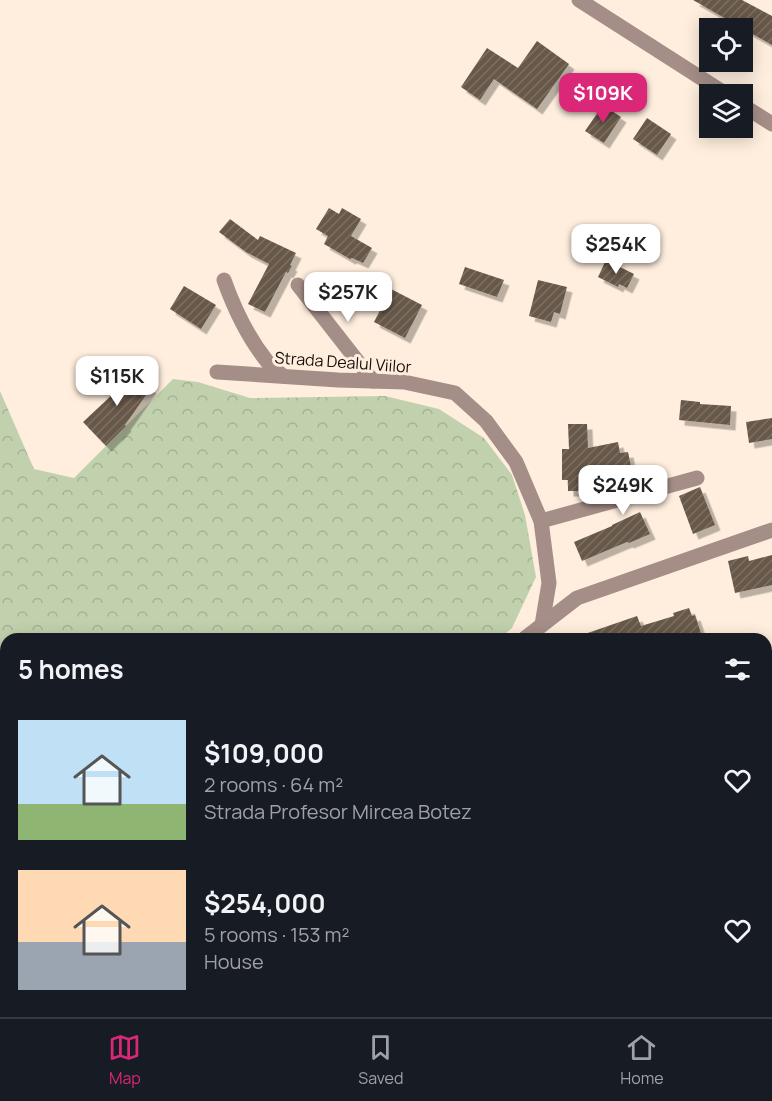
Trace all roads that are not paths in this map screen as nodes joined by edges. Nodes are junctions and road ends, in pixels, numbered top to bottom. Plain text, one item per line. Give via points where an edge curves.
1 (579, 0) edge
2 (710, 84) edge
3 (753, 112) edge
4 (772, 124) edge
5 (224, 280) dead end
6 (298, 285) dead end
7 (217, 372) dead end
8 (283, 376) junction
9 (373, 381) junction
10 (697, 478) dead end
11 (541, 521) junction
12 (772, 530) edge
13 (542, 625) junction
14 (532, 633) edge

1 - 2 street
3 - 4 street
5 - 8 street via 249,336 266,361
6 - 9 street
7 - 8 street, Strada Dealul Viilor
8 - 9 street, Strada Dealul Viilor
9 - 11 street, Strada Dealul Viilor via 404,382 455,393 486,421 516,462
10 - 11 street
11 - 13 street, Strada Dealul Viilor via 549,583
12 - 13 street via 577,598
13 - 14 street

